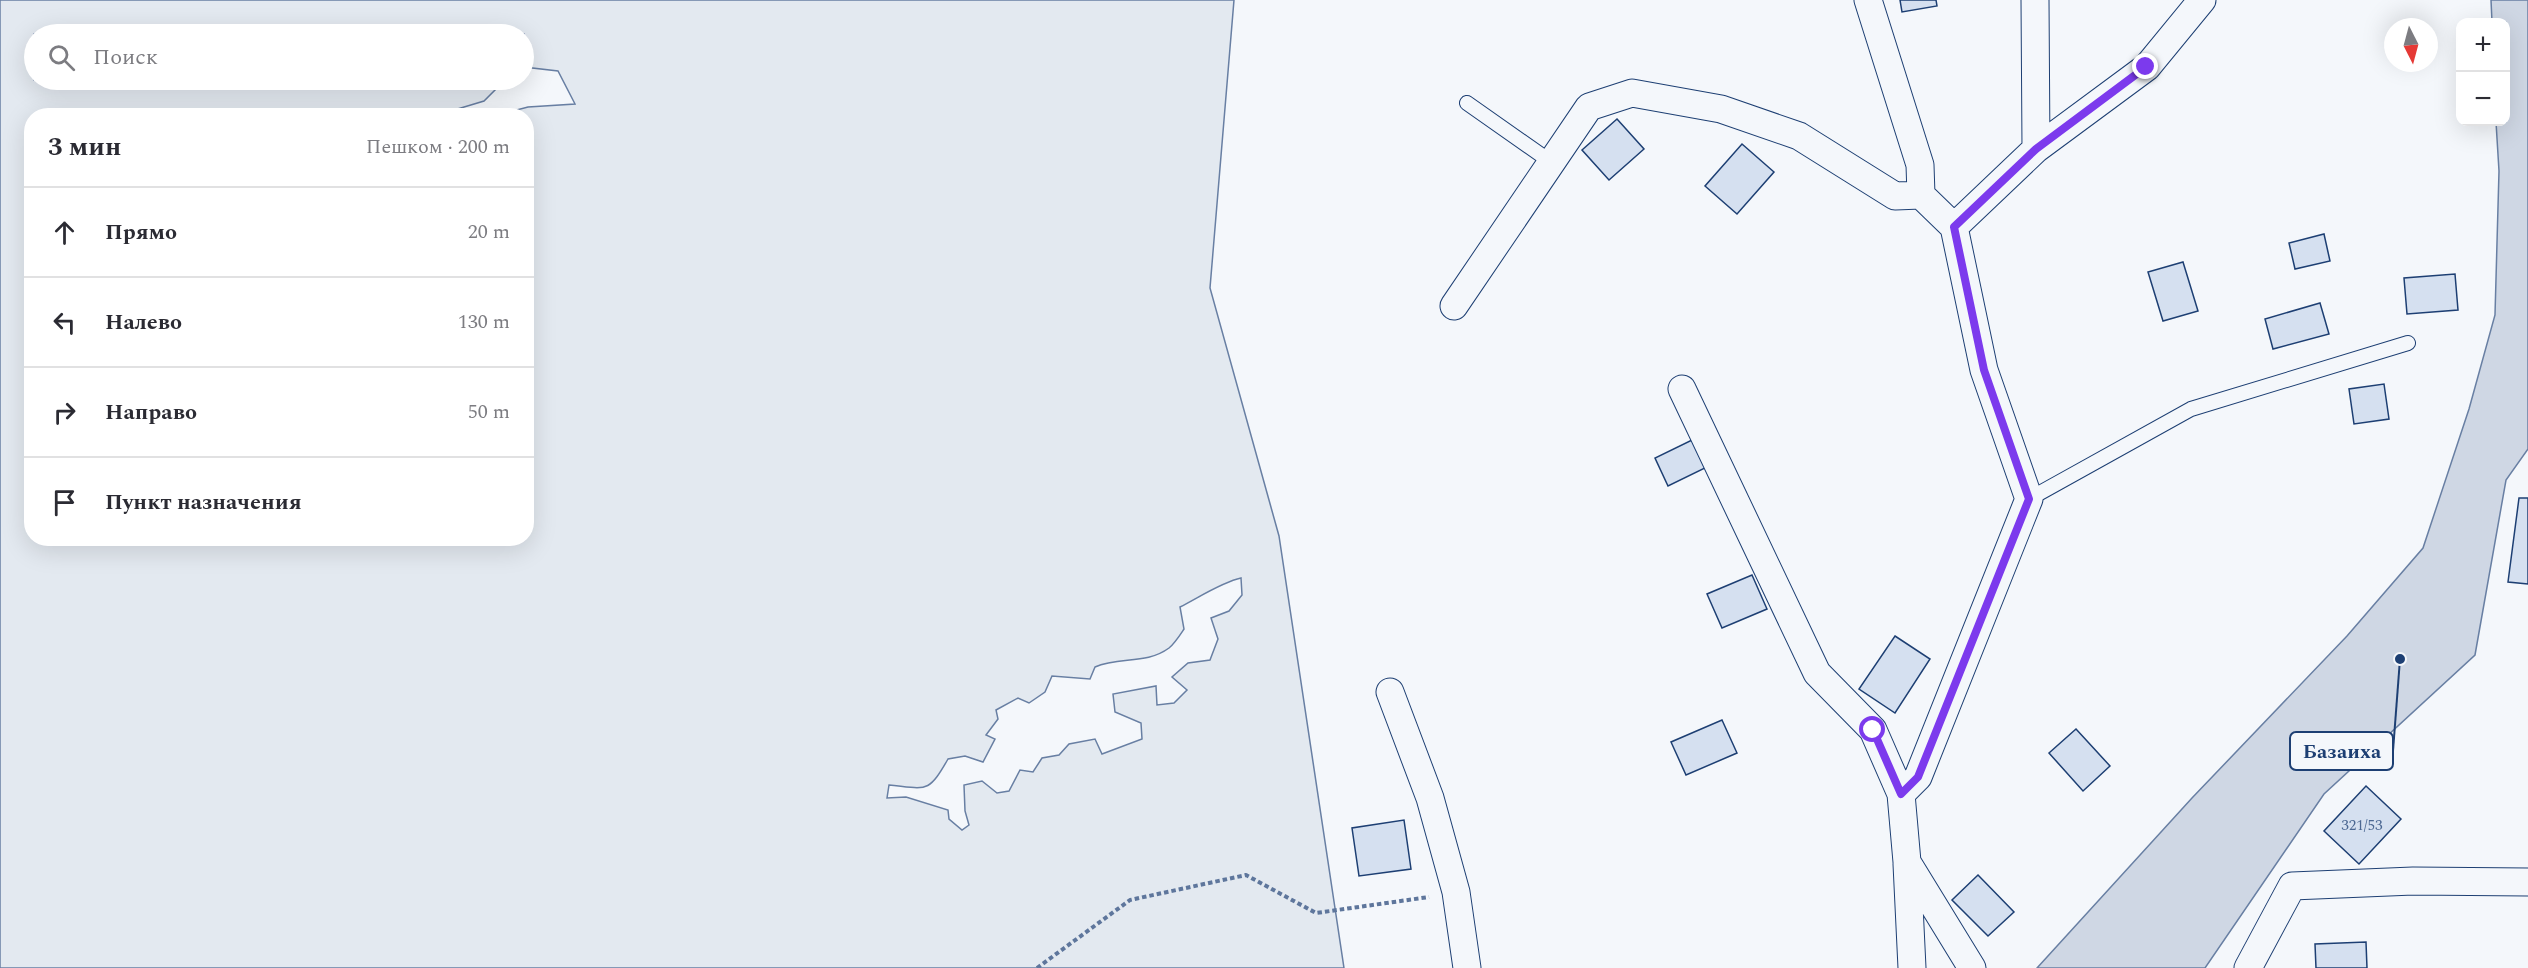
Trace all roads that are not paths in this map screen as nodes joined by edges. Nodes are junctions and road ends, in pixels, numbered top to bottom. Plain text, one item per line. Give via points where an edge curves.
1 (1868, 0) edge
2 (2035, 0) edge
3 (2202, 0) edge
4 (1467, 103) dead end
5 (2036, 149) junction
6 (1551, 162) junction
7 (1921, 195) junction
8 (1954, 227) junction
9 (1454, 306) dead end
10 (2408, 343) dead end
11 (1682, 389) dead end
12 (2029, 499) junction
13 (1390, 692) dead end
14 (1901, 794) junction
15 (1907, 862) junction
16 (2528, 882) edge
17 (1467, 968) edge
18 (1912, 968) edge
19 (1972, 968) edge
20 (2248, 968) edge

1 - 7 street via 1920,165
2 - 5 street
3 - 5 street via 2146,67
4 - 6 lane
5 - 8 street
6 - 7 street via 1589,107 1632,93 1721,109 1799,136 1895,196
6 - 9 street
7 - 8 street
8 - 12 street via 1984,370
10 - 12 lane via 2191,410
11 - 14 street via 1817,673 1873,730
12 - 14 street via 1918,777
13 - 17 street via 1430,798 1456,892
14 - 15 street
15 - 18 street
15 - 19 street
16 - 20 street via 2292,886

